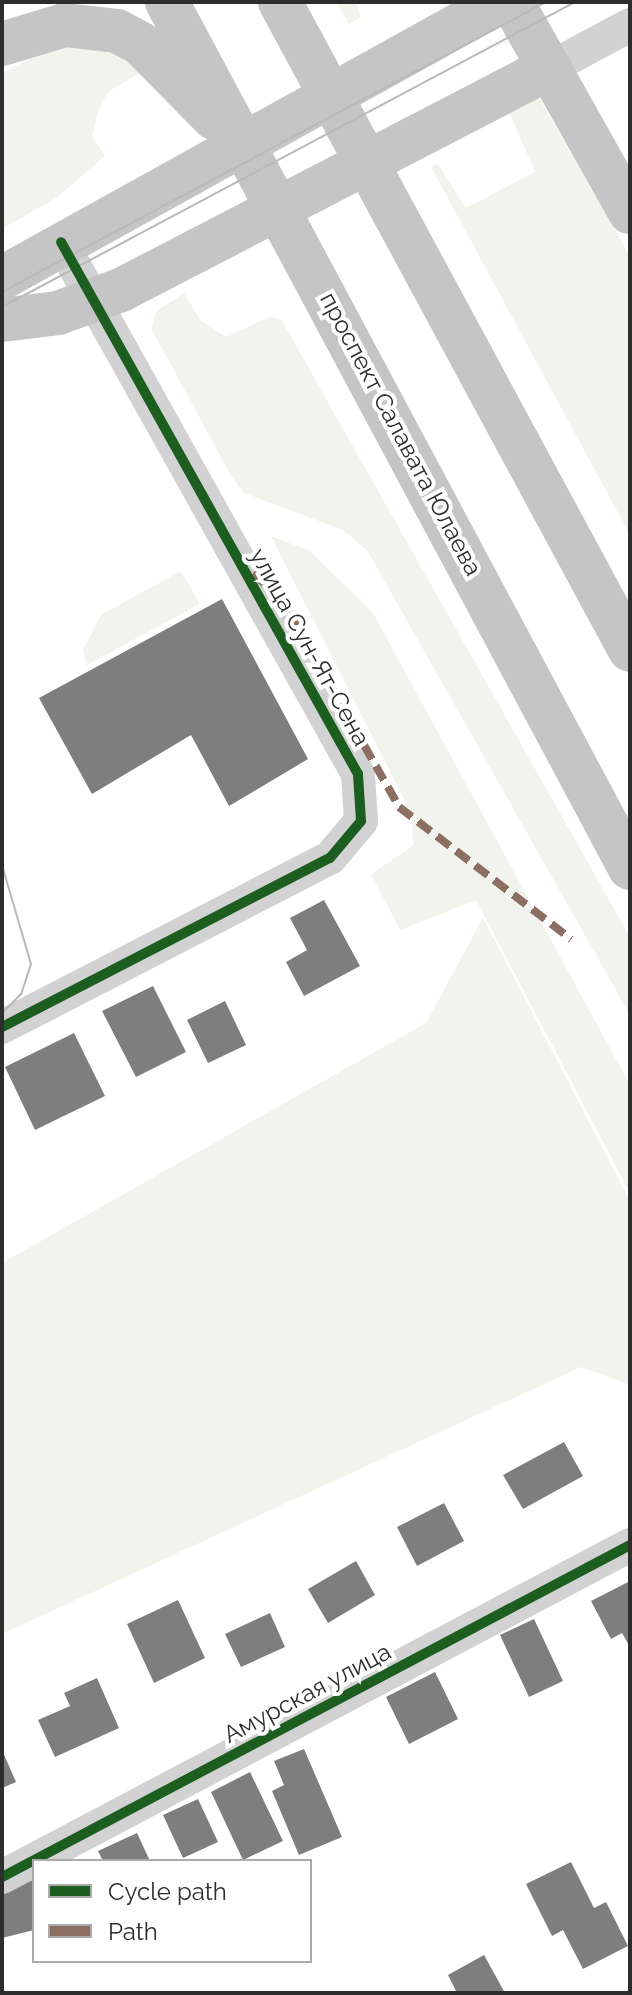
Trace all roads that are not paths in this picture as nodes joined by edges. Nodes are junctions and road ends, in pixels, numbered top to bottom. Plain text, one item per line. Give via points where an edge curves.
1 (36, 2) edge
2 (167, 2) edge
3 (280, 2) edge
4 (500, 2) edge
5 (512, 2) edge
6 (630, 25) edge
7 (2, 37) edge
8 (2, 44) edge
9 (550, 68) junction
10 (261, 168) junction
11 (630, 212) edge
12 (61, 242) junction
13 (2, 278) edge
14 (92, 302) junction
15 (2, 320) edge
16 (630, 650) edge
17 (630, 868) edge
18 (2, 1027) edge
19 (630, 1545) edge
20 (36, 1859) edge
21 (32, 1861) edge
22 (2, 1877) edge

1 - 7 main road
2 - 10 main road, проспект Салавата Юлаева
3 - 16 main road
4 - 12 main road
5 - 9 main road
6 - 9 street
8 - 10 main road via 65,25 117,31 164,65
9 - 11 main road
9 - 14 main road
10 - 17 main road, проспект Салавата Юлаева
12 - 13 main road
12 - 14 street, улица Сун-Ят-Сена
14 - 15 main road
14 - 18 street, улица Сун-Ят-Сена via 358,774 361,821 330,858
19 - 20 street, Амурская улица
21 - 22 street, Амурская улица

